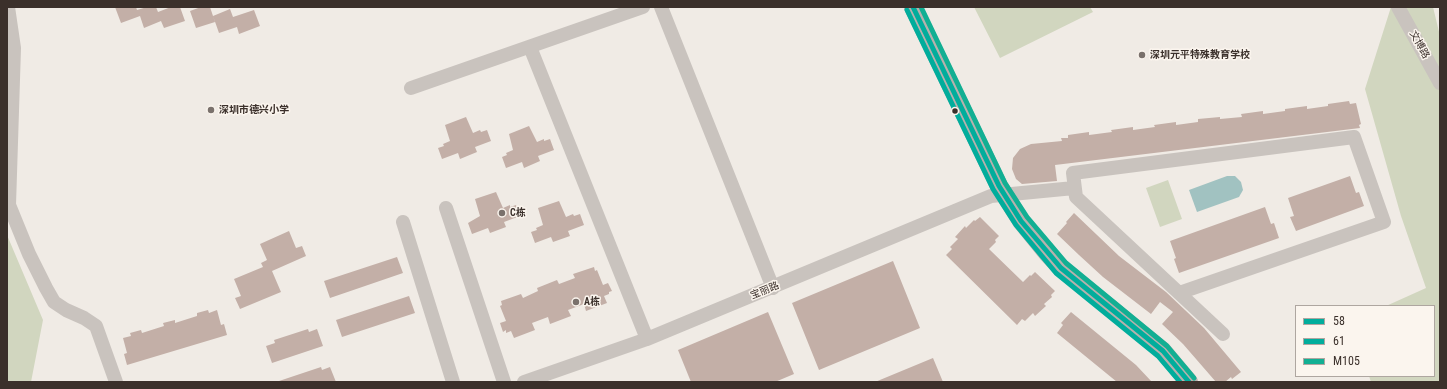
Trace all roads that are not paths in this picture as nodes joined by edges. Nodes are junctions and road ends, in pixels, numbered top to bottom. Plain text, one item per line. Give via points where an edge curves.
1 (8, 7) edge
2 (643, 7) edge
3 (661, 7) edge
4 (900, 7) edge
5 (913, 7) edge
6 (1398, 7) edge
7 (530, 47) junction
8 (1440, 83) edge
9 (412, 88) dead end
10 (1074, 188) junction
11 (997, 196) junction
12 (446, 208) dead end
13 (403, 222) dead end
14 (773, 288) junction
15 (1179, 293) junction
16 (1223, 334) dead end
17 (647, 339) junction
18 (116, 382) edge
19 (453, 382) edge
20 (504, 382) edge
21 (524, 382) edge
22 (1174, 382) edge
23 (1189, 382) edge

1 - 18 street via 14,48 9,205 29,254 54,302 96,326
2 - 7 street
3 - 14 street
4 - 11 main road
5 - 11 main road via 990,168
6 - 8 street, 文博路
7 - 9 street
7 - 17 street
10 - 11 street, 宝丽路
10 - 15 street via 1076,197
10 - 15 street via 1073,173 1354,137 1384,222
11 - 14 street, 宝丽路
11 - 22 main road via 1011,228 1038,261 1069,291 1154,360
11 - 23 main road via 1047,253 1077,281 1163,351
12 - 20 street
13 - 19 street
14 - 17 street, 宝丽路
15 - 16 street
17 - 21 street, 宝丽路

